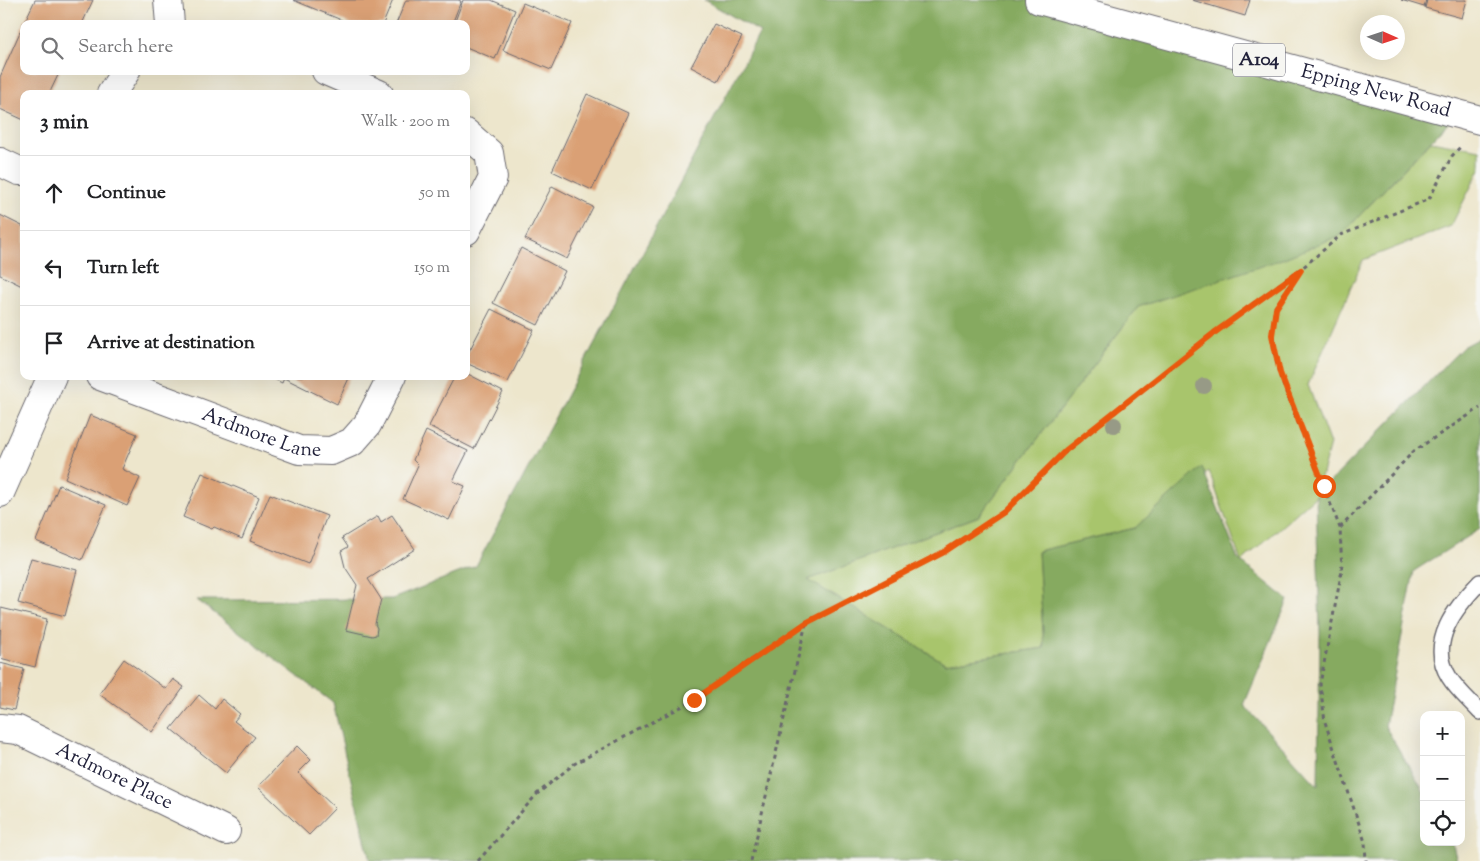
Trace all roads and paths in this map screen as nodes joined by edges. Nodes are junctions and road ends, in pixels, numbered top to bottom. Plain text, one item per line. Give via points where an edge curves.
1 (168, 0) edge
2 (1039, 0) edge
3 (170, 20) edge
4 (123, 75) edge
5 (335, 75) edge
6 (113, 90) edge
7 (369, 90) edge
8 (1473, 131) edge
9 (470, 136) edge
10 (0, 162) edge
11 (20, 170) edge
12 (470, 223) edge
13 (1301, 270) junction
14 (50, 380) edge
15 (111, 380) edge
16 (390, 380) edge
17 (1480, 408) edge
18 (0, 493) edge
19 (1340, 528) junction
20 (1480, 582) edge
21 (806, 623) junction
22 (1480, 712) edge
23 (0, 728) edge
24 (226, 831) dead end
25 (478, 861) edge
26 (751, 861) edge
27 (1366, 861) edge

1 - 3 street
2 - 8 street, Epping New Road / A104
4 - 6 street
5 - 7 street
8 - 13 path via 1452,156 1430,199 1341,235
9 - 12 street via 489,153 493,178
10 - 11 street
13 - 19 path via 1276,308 1272,335 1280,373
13 - 21 path via 1214,333 1066,450 1004,512 944,552
14 - 18 street
15 - 16 street, Ardmore Lane via 298,450 330,451 352,442 367,425
17 - 19 path via 1414,451
19 - 27 path via 1342,570 1320,684 1325,722 1365,842
20 - 22 lane via 1452,616 1441,648 1449,677
21 - 25 path via 694,700 574,764 537,794
21 - 26 path
23 - 24 street, Ardmore Place via 18,730

